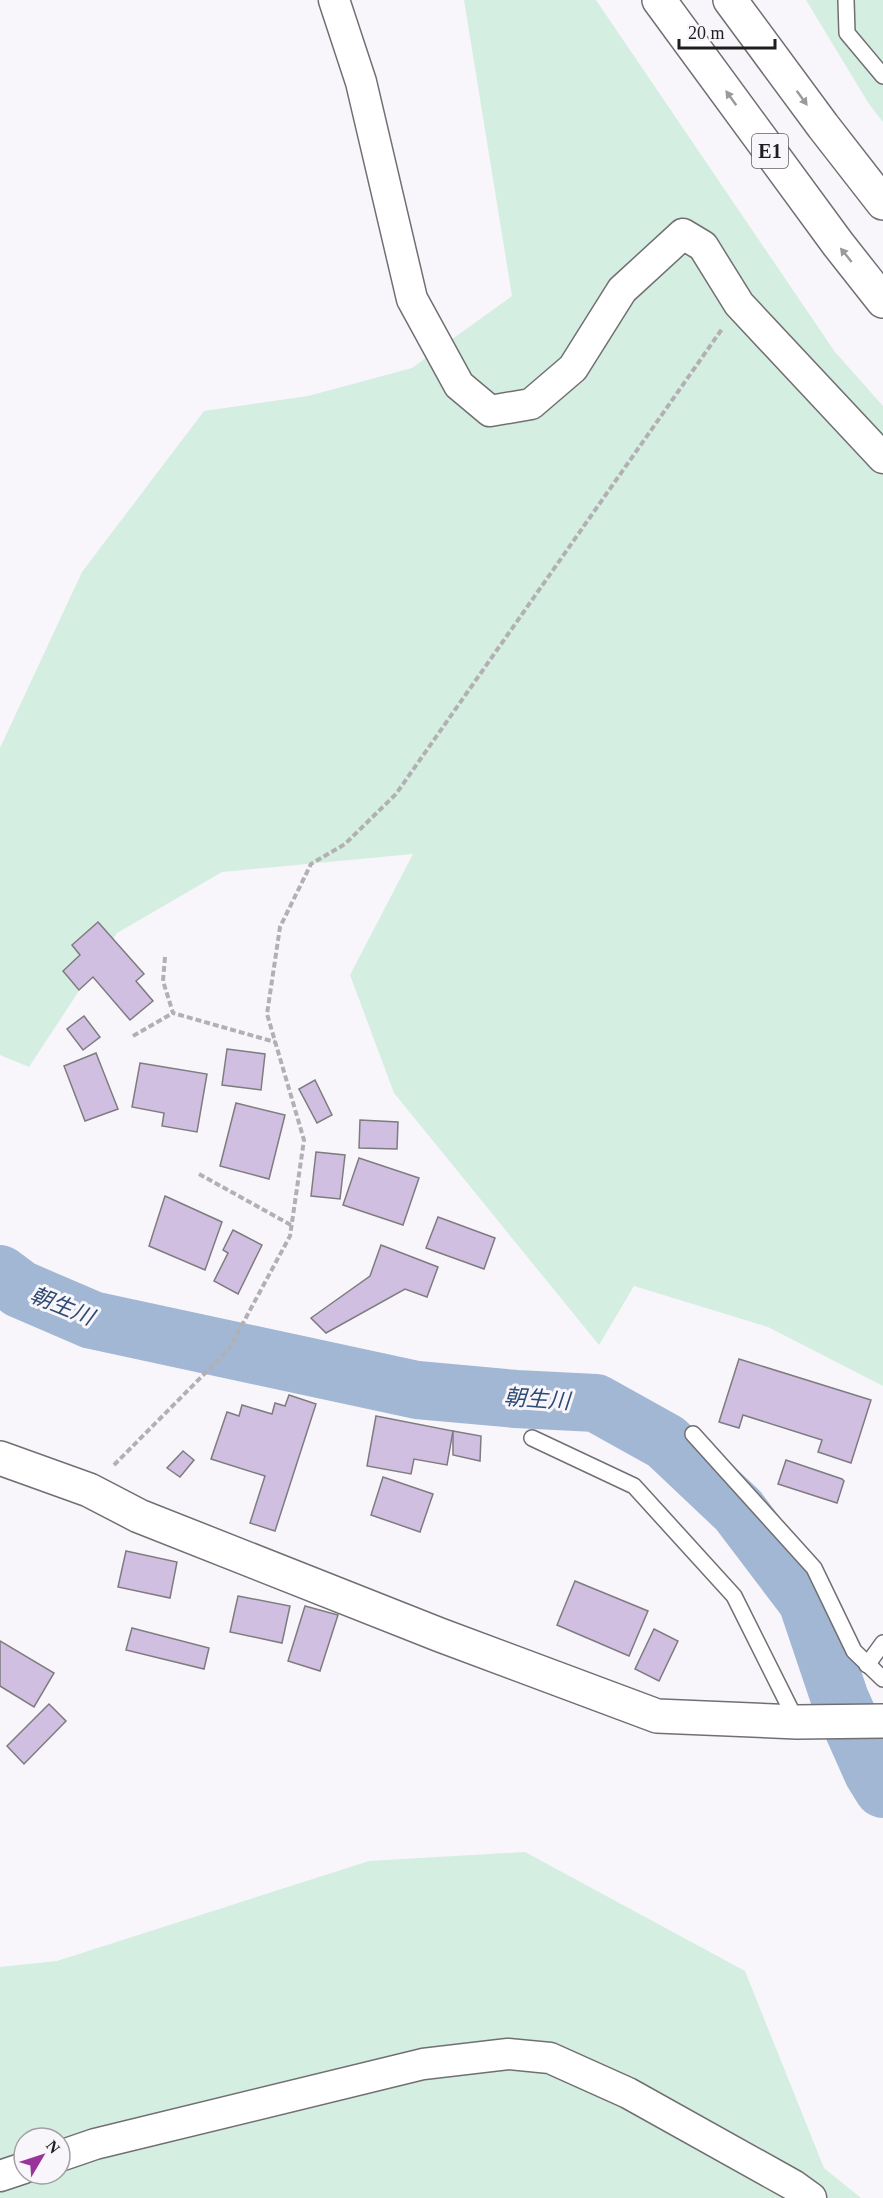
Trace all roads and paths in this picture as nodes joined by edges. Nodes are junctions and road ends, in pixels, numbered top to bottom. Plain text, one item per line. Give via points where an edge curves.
1 (334, 0) edge
2 (659, 0) edge
3 (730, 0) edge
4 (846, 0) edge
5 (883, 76) edge
6 (883, 203) edge
7 (883, 301) edge
8 (739, 304) junction
9 (883, 458) edge
10 (165, 957) dead end
11 (173, 1013) junction
12 (133, 1036) dead end
13 (275, 1042) junction
14 (198, 1174) dead end
15 (291, 1225) junction
16 (693, 1434) dead end
17 (532, 1438) dead end
18 (0, 1458) edge
19 (89, 1491) junction
20 (883, 1644) edge
21 (867, 1665) junction
22 (883, 1679) edge
23 (883, 1721) edge
24 (797, 1722) junction
25 (72, 2152) edge
26 (811, 2198) edge

1 - 8 street via 361,82 412,299 459,385 490,411 531,404 573,368 622,290 683,234 703,246
7 -> 2 main road, E1
3 -> 6 main road
4 - 5 lane via 847,33
8 - 9 street
8 - 13 path via 396,794 345,844 311,864 280,927 267,1014
10 - 11 path via 162,981
11 - 12 path
11 - 13 path
13 - 15 path via 304,1140
14 - 15 path
15 - 19 path via 290,1236 229,1349
16 - 21 lane via 814,1568 854,1651
17 - 24 lane via 634,1486 734,1596
18 - 19 main road
19 - 24 main road via 139,1516 657,1716
20 - 21 lane
21 - 22 lane
23 - 24 main road
25 - 26 street via 423,2064 508,2054 550,2058 628,2093

